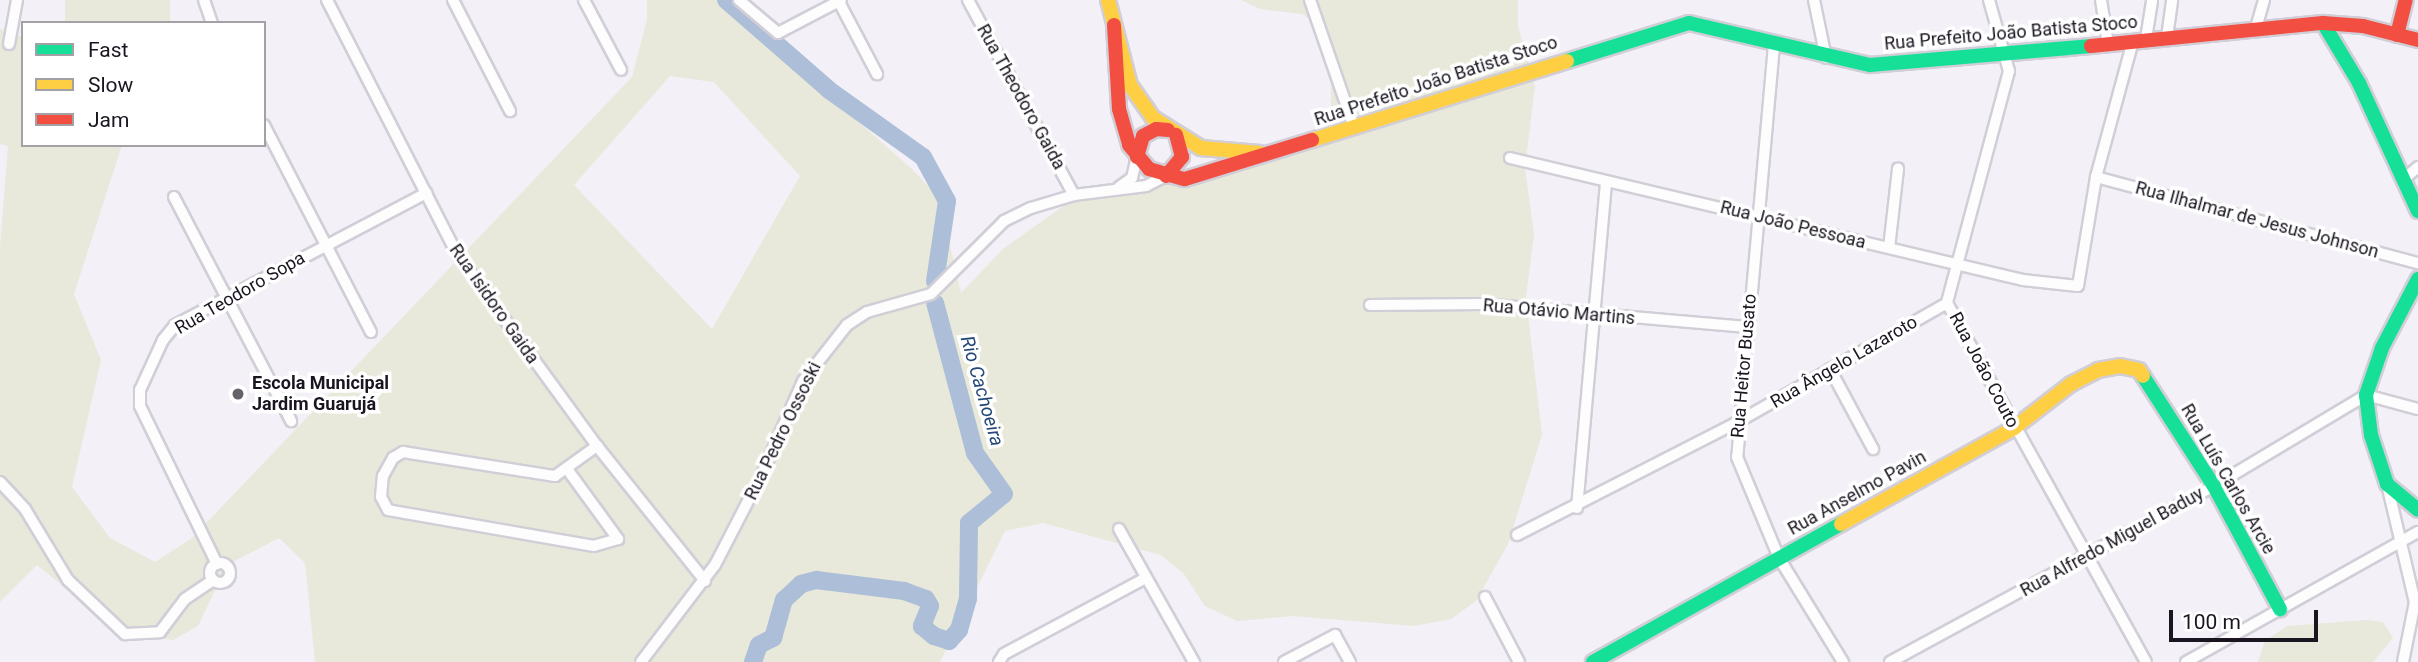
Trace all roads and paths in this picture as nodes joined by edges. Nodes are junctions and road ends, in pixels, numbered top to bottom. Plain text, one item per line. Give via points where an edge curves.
1 (17, 0) edge
2 (204, 0) edge
3 (327, 0) edge
4 (453, 0) edge
5 (584, 0) edge
6 (739, 0) edge
7 (839, 0) edge
8 (968, 0) edge
9 (1108, 0) edge
10 (1310, 0) edge
11 (1814, 0) edge
12 (1989, 0) edge
13 (2101, 0) edge
14 (2152, 0) edge
15 (2172, 0) edge
16 (2264, 0) edge
17 (2406, 0) edge
18 (211, 21) edge
19 (2323, 23) junction
20 (1114, 25) junction
21 (2346, 25) junction
22 (2256, 28) junction
23 (2397, 35) junction
24 (2167, 37) junction
25 (2418, 40) edge
26 (2139, 41) junction
27 (9, 44) dead end
28 (2108, 44) junction
29 (1774, 45) junction
30 (2337, 47) junction
31 (2003, 55) junction
32 (1826, 58) junction
33 (621, 70) dead end
34 (877, 74) dead end
35 (510, 111) dead end
36 (1354, 127) junction
37 (266, 129) edge
38 (1172, 132) junction
39 (1279, 151) junction
40 (1137, 157) junction
41 (1510, 158) dead end
42 (2418, 167) edge
43 (1898, 169) dead end
44 (1166, 176) junction
45 (2096, 177) junction
46 (2405, 178) junction
47 (1606, 182) junction
48 (1119, 187) junction
49 (426, 193) junction
50 (1074, 195) junction
51 (174, 197) dead end
52 (2418, 211) edge
53 (1759, 216) junction
54 (325, 245) junction
55 (1889, 248) junction
56 (2418, 263) edge
57 (1958, 265) junction
58 (2418, 279) edge
59 (226, 298) junction
60 (1947, 303) junction
61 (1370, 305) dead end
62 (1594, 316) junction
63 (1747, 327) junction
64 (371, 332) dead end
65 (1830, 369) junction
66 (2139, 370) joint
67 (2366, 395) junction
68 (2418, 409) edge
69 (291, 421) dead end
70 (1737, 423) junction
71 (2014, 428) junction
72 (597, 446) junction
73 (1873, 449) dead end
74 (567, 469) junction
75 (0, 482) edge
76 (2387, 484) junction
77 (2214, 486) junction
78 (1577, 508) junction
79 (2418, 510) edge
80 (1119, 529) dead end
81 (2418, 533) edge
82 (1517, 535) dead end
83 (2399, 543) junction
84 (2087, 557) junction
85 (1779, 558) junction
86 (217, 564) junction
87 (1146, 578) junction
88 (213, 580) junction
89 (705, 581) junction
90 (1485, 597) dead end
91 (2280, 609) junction
92 (1001, 658) edge
93 (641, 662) edge
94 (1194, 662) edge
95 (1284, 662) edge
96 (1350, 662) edge
97 (1519, 662) edge
98 (1593, 662) edge
99 (1843, 662) edge
100 (1890, 662) edge
101 (2146, 662) edge
102 (2186, 662) edge
103 (2403, 662) edge

1 - 27 street
2 - 18 street
3 - 49 street, Rua Isidoro Gaida
4 - 35 street
5 - 33 street
6 - 7 street via 778,33
7 - 34 street
8 - 50 street, Rua Theodoro Gaida
9 - 20 main road, Rua Prefeito João Batista Stoco
10 - 36 street
11 - 32 street
12 - 31 street, Rua João Couto
13 - 28 street
14 - 26 street
15 - 24 street
16 - 22 street
17 - 23 main road
19 - 21 main road, Rua Prefeito João Batista Stoco
19 - 22 main road, Rua Prefeito João Batista Stoco
19 - 30 main road
20 - 38 main road, Rua Prefeito João Batista Stoco via 1130,85 1145,110
20 - 40 main road, Rua Prefeito João Batista Stoco via 1121,121
21 - 23 main road, Rua Prefeito João Batista Stoco
21 - 30 main road
22 - 24 main road, Rua Prefeito João Batista Stoco
23 - 25 main road, Rua Prefeito João Batista Stoco
24 - 26 main road, Rua Prefeito João Batista Stoco
26 - 28 main road, Rua Prefeito João Batista Stoco
26 - 45 street
28 - 31 main road, Rua Prefeito João Batista Stoco
29 - 32 main road, Rua Prefeito João Batista Stoco
29 - 36 main road, Rua Prefeito João Batista Stoco via 1689,23
29 - 53 street, Rua Heitor Busato
30 - 46 main road
31 - 32 main road, Rua Prefeito João Batista Stoco via 1906,65
31 - 57 street, Rua João Couto via 2009,71
36 - 39 main road, Rua Prefeito João Batista Stoco
37 - 54 street
38 - 39 main road, Rua Prefeito João Batista Stoco via 1222,153
38 - 40 main road via 1156,129 1143,136
38 - 44 main road via 1182,157
39 - 44 main road, Rua Prefeito João Batista Stoco via 1204,175
40 - 44 main road
40 - 48 street via 1132,178
41 - 47 street, Rua João Pessoaa
42 - 46 street
43 - 55 street
44 - 48 street, Rua Pedro Ossoski via 1146,186
45 - 56 street, Rua Ilhalmar de Jesus Johnson
45 - 57 street, Rua João Pessoaa via 2078,286
46 - 52 main road
47 - 53 street, Rua João Pessoaa
47 - 62 street
48 - 50 street, Rua Pedro Ossoski
49 - 54 street, Rua Teodoro Sopa
49 - 72 street, Rua Isidoro Gaida via 457,254
50 - 89 street, Rua Pedro Ossoski via 1004,221 940,288 867,312 826,347 803,382 762,474
51 - 59 street
53 - 55 street, Rua João Pessoaa
53 - 63 street, Rua Heitor Busato
54 - 59 street, Rua Teodoro Sopa
54 - 64 street
55 - 57 street, Rua João Pessoaa
57 - 60 street, Rua João Couto
58 - 67 main road via 2382,348
59 - 69 street
59 - 86 street, Rua Teodoro Sopa via 176,325 163,340 140,390 140,406
60 - 65 street, Rua Ângelo Lazaroto
60 - 71 street, Rua João Couto
61 - 62 street, Rua Otávio Martins via 1483,304
62 - 63 street, Rua Otávio Martins
62 - 78 street
63 - 70 street, Rua Heitor Busato
65 - 70 street, Rua Ângelo Lazaroto
65 - 73 street
66 - 71 main road, Rua Anselmo Pavin via 2120,366 2098,370 2071,384
66 - 77 main road, Rua Luís Carlos Arcie
67 - 68 street
67 - 76 main road via 2371,435
67 - 77 street, Rua Alfredo Miguel Baduy
70 - 78 street, Rua Ângelo Lazaroto
70 - 85 street, Rua Heitor Busato via 1737,457 1746,486
71 - 84 street, Rua João Couto
71 - 85 main road, Rua Anselmo Pavin
72 - 74 street
72 - 89 street, Rua Isidoro Gaida
74 - 74 street via 555,476 533,475 402,452 383,476 381,497 388,510 593,546 618,539
75 - 88 street via 25,509 68,580 124,634 160,632 185,599
76 - 79 main road
76 - 83 street
77 - 84 street, Rua Alfredo Miguel Baduy
77 - 91 main road, Rua Luís Carlos Arcie
78 - 82 street, Rua Ângelo Lazaroto
80 - 87 street
81 - 83 street
83 - 91 street
83 - 103 street via 2415,602
84 - 100 street, Rua Alfredo Miguel Baduy
84 - 101 street, Rua João Couto
85 - 98 main road, Rua Anselmo Pavin
85 - 99 street, Rua Heitor Busato
86 - 88 street via 210,573
86 - 88 street via 225,564 231,574 224,583
87 - 92 street
87 - 94 street
89 - 93 street, Rua Pedro Ossoski
90 - 97 street
91 - 102 street
95 - 96 street via 1335,635

